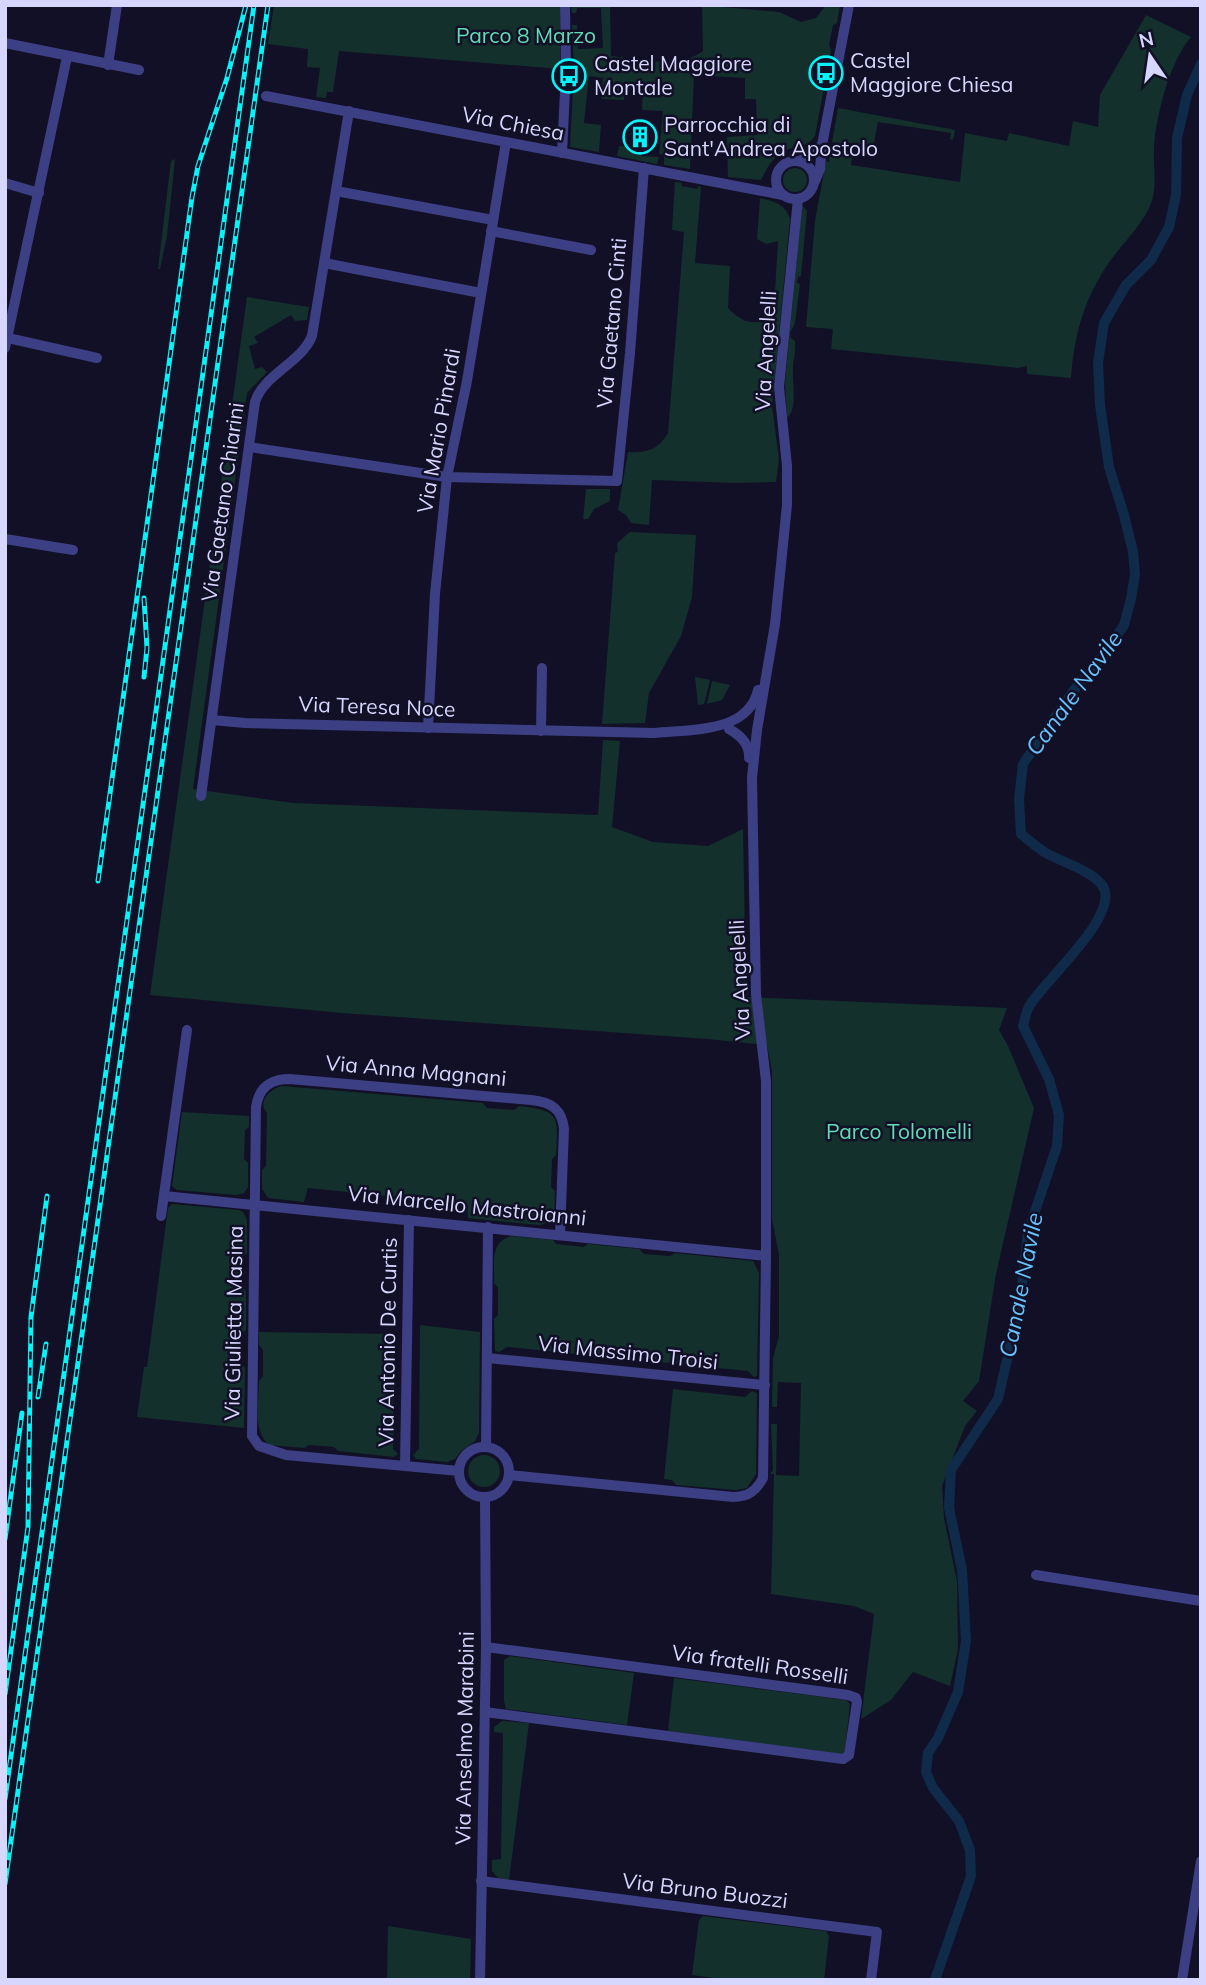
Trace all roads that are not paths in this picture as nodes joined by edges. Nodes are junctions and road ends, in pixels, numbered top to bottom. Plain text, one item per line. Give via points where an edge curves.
1 (117, 5) edge
2 (565, 5) edge
3 (849, 5) edge
4 (5, 43) edge
5 (67, 57) junction
6 (108, 65) junction
7 (139, 70) dead end
8 (266, 96) dead end
9 (349, 111) junction
10 (506, 142) junction
11 (822, 145) junction
12 (562, 153) junction
13 (800, 161) junction
14 (644, 168) junction
15 (776, 180) junction
16 (815, 181) junction
17 (5, 183) edge
18 (753, 190) junction
19 (336, 191) junction
20 (38, 193) junction
21 (790, 198) junction
22 (492, 226) junction
23 (591, 250) dead end
24 (324, 263) junction
25 (481, 293) junction
26 (6, 343) edge
27 (97, 358) dead end
28 (250, 447) junction
29 (447, 477) junction
30 (5, 539) edge
31 (73, 550) dead end
32 (774, 632) junction
33 (541, 668) dead end
34 (212, 720) junction
35 (727, 725) junction
36 (428, 728) junction
37 (757, 730) junction
38 (541, 731) junction
39 (201, 796) dead end
40 (753, 798) junction
41 (187, 1030) dead end
42 (164, 1196) junction
43 (255, 1204) junction
44 (161, 1216) dead end
45 (409, 1220) junction
46 (488, 1227) junction
47 (561, 1234) junction
48 (766, 1256) junction
49 (487, 1358) junction
50 (765, 1385) junction
51 (486, 1447) junction
52 (405, 1466) junction
53 (459, 1471) junction
54 (509, 1475) junction
55 (485, 1497) junction
56 (1036, 1575) dead end
57 (1201, 1601) edge
58 (486, 1647) junction
59 (485, 1712) junction
60 (1201, 1861) edge
61 (481, 1881) junction
62 (480, 1980) edge
63 (871, 1980) edge
64 (1182, 1980) edge

1 - 6 street
2 - 12 street
3 - 11 street
4 - 5 street
5 - 6 street
5 - 20 street
6 - 7 street
8 - 9 street, Via Chiesa
9 - 10 street, Via Chiesa
9 - 19 street, Via Gaetano Chiarini
10 - 12 street, Via Chiesa
10 - 22 street, Via Mario Pinardi
11 - 13 street
11 - 16 street
12 - 14 street, Via Chiesa
13 - 15 street via 784,164
13 - 16 street via 811,168
14 - 18 street, Via Chiesa
14 - 29 street, Via Gaetano Cinti via 617,481
15 - 18 street
15 - 21 street via 776,186
16 - 21 street via 810,193
17 - 20 street
18 - 21 street, Via Chiesa
19 - 22 street
19 - 24 street, Via Gaetano Chiarini
20 - 26 street
21 - 32 street, Via Angelelli via 794,220 779,387 788,486
22 - 23 street
22 - 25 street, Via Mario Pinardi
24 - 25 street
24 - 28 street, Via Gaetano Chiarini via 312,336 257,395
25 - 29 street, Via Mario Pinardi
26 - 27 street
28 - 29 street
28 - 34 street, Via Gaetano Chiarini
29 - 36 street, Via Mario Pinardi
30 - 31 street
32 - 35 street via 756,699 749,710
32 - 37 street, Via Angelelli
33 - 38 street
34 - 36 street, Via Teresa Noce
34 - 39 street, Via Gaetano Chiarini
35 - 37 street, Via Teresa Noce
35 - 38 street, Via Teresa Noce via 654,733
35 - 40 street via 750,752 748,781
36 - 38 street, Via Teresa Noce
37 - 40 street, Via Angelelli
40 - 48 street, Via Angelelli via 756,994 766,1081
41 - 42 street
42 - 43 street, Via Marcello Mastroianni
42 - 44 street
43 - 45 street, Via Marcello Mastroianni
43 - 47 street, Via Anna Magnani via 257,1098 272,1082 290,1079 531,1100 552,1105 563,1118
43 - 52 street, Via Giulietta Masina via 252,1436 259,1446 286,1455
45 - 46 street, Via Marcello Mastroianni
45 - 52 street, Via Antonio De Curtis
46 - 47 street, Via Marcello Mastroianni
46 - 49 street
47 - 48 street, Via Marcello Mastroianni
48 - 50 street, Via Angelelli
49 - 50 street, Via Massimo Troisi
49 - 51 street
50 - 54 street, Via Angelelli via 763,1478 745,1496
51 - 53 street via 466,1454
51 - 54 street via 502,1453
52 - 53 street, Via Giulietta Masina
53 - 55 street via 464,1486
54 - 55 street via 503,1488
55 - 58 street, Via Anselmo Marabini
56 - 57 street
58 - 59 street, Via Anselmo Marabini
58 - 59 street, Via fratelli Rosselli via 848,1695 857,1702 849,1755 843,1759
59 - 61 street, Via Anselmo Marabini
60 - 64 street
61 - 62 street, Via Anselmo Marabini
61 - 63 street, Via Bruno Buozzi via 877,1932

